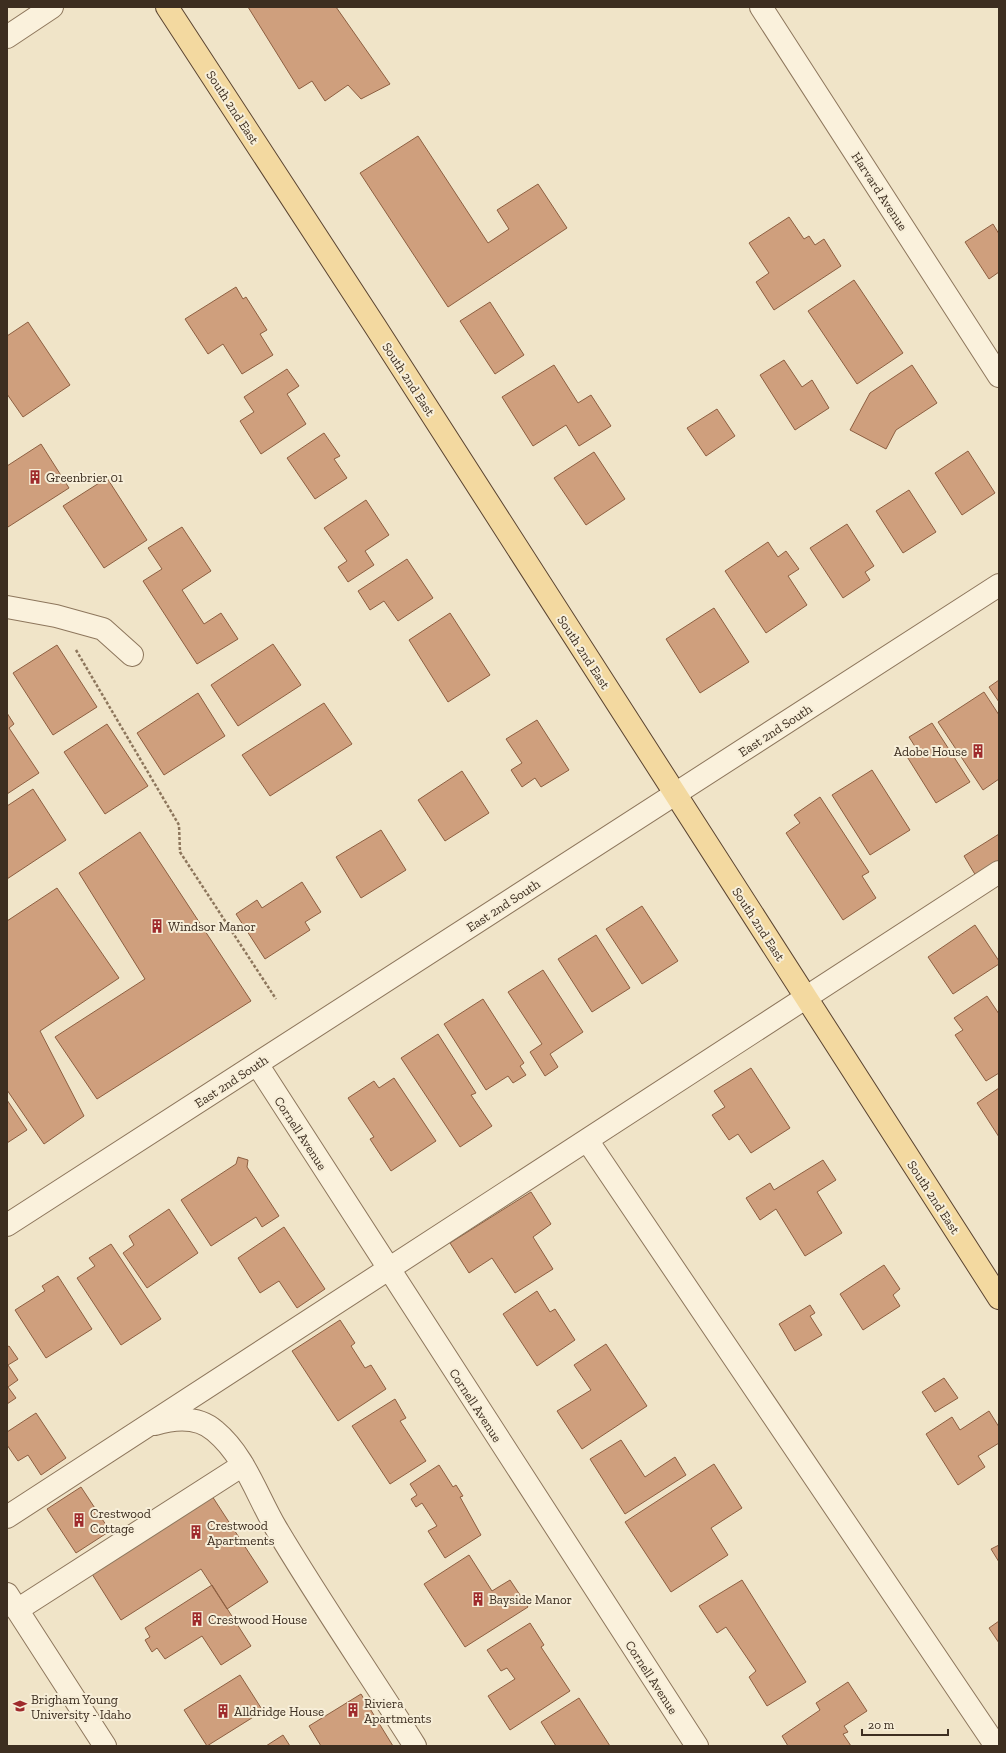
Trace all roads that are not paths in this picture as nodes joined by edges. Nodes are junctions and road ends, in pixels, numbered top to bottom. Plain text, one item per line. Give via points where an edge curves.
1 (52, 7) edge
2 (167, 7) edge
3 (761, 7) edge
4 (7, 37) edge
5 (999, 376) edge
6 (999, 585) edge
7 (7, 607) edge
8 (132, 655) dead end
9 (675, 794) junction
10 (999, 872) edge
11 (806, 998) junction
12 (257, 1064) junction
13 (587, 1140) junction
14 (7, 1225) edge
15 (389, 1269) junction
16 (999, 1298) edge
17 (144, 1428) junction
18 (243, 1465) junction
19 (7, 1517) edge
20 (12, 1602) edge
21 (104, 1746) edge
22 (415, 1746) edge
23 (697, 1746) edge
24 (996, 1746) edge

1 - 4 street
2 - 9 main road, South 2nd East via 384,339
3 - 5 street, Harvard Avenue
6 - 9 street, East 2nd South
7 - 8 street via 56,616 103,629
9 - 11 main road, South 2nd East
9 - 12 street, East 2nd South
10 - 11 street
11 - 13 street
11 - 16 main road, South 2nd East
12 - 14 street, East 2nd South
12 - 15 street, Cornell Avenue
13 - 15 street
13 - 24 street
15 - 17 street
15 - 23 street, Cornell Avenue
17 - 18 street via 167,1421 196,1420 214,1430
17 - 19 street
18 - 20 street
18 - 22 street via 276,1527
20 - 21 street

